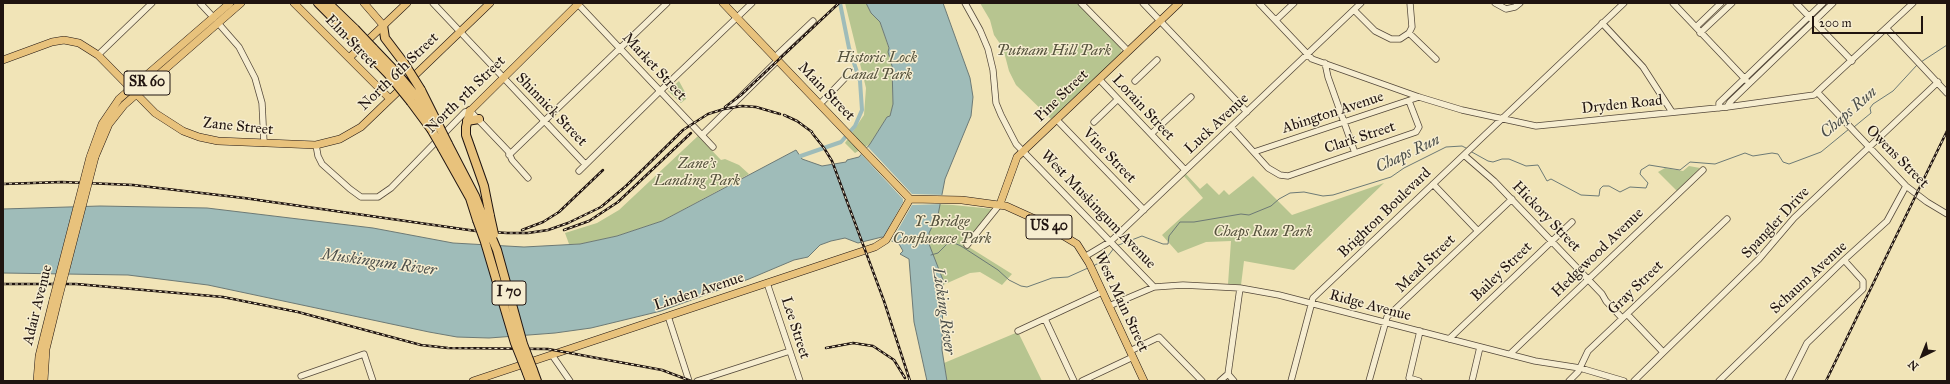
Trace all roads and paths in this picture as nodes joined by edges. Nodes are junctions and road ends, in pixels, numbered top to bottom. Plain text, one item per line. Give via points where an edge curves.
1 (152, 3) edge
2 (200, 3) edge
3 (230, 3) edge
4 (241, 3) edge
5 (294, 3) edge
6 (318, 3) edge
7 (328, 3) edge
8 (364, 3) edge
9 (407, 3) edge
10 (433, 3) edge
11 (490, 3) edge
12 (578, 3) edge
13 (667, 3) edge
14 (723, 3) edge
15 (752, 3) edge
16 (965, 3) edge
17 (1081, 3) edge
18 (1143, 3) edge
19 (1179, 3) edge
20 (1259, 3) edge
21 (1294, 3) edge
22 (1361, 3) edge
23 (1410, 3) edge
24 (1495, 3) edge
25 (1520, 3) edge
26 (1624, 3) edge
27 (1673, 3) edge
28 (1721, 3) edge
29 (1732, 3) edge
30 (1796, 3) edge
31 (1823, 3) edge
32 (1833, 3) edge
33 (1913, 3) edge
34 (1354, 10) junction
35 (1809, 16) junction
36 (737, 18) junction
37 (1276, 20) junction
38 (216, 21) junction
39 (814, 21) dead end
40 (1160, 21) junction
41 (1814, 22) junction
42 (1602, 23) junction
43 (383, 25) junction
44 (1696, 27) junction
45 (1887, 28) junction
46 (352, 32) junction
47 (460, 32) junction
48 (1409, 33) junction
49 (1700, 33) junction
50 (620, 48) junction
51 (1128, 52) junction
52 (1308, 54) junction
53 (98, 55) junction
54 (349, 58) junction
55 (777, 59) junction
56 (1436, 59) dead end
57 (3, 60) edge
58 (1157, 60) dead end
59 (1852, 61) junction
60 (1325, 63) junction
61 (503, 78) junction
62 (1744, 78) junction
63 (844, 79) dead end
64 (1099, 79) junction
65 (1135, 81) dead end
66 (1938, 82) junction
67 (1749, 83) junction
68 (661, 90) junction
69 (133, 91) junction
70 (1818, 93) junction
71 (1947, 93) edge
72 (416, 96) junction
73 (1191, 97) dead end
74 (1419, 97) junction
75 (390, 99) junction
76 (1118, 99) junction
77 (1409, 101) junction
78 (820, 104) junction
79 (1727, 107) junction
80 (1719, 108) junction
81 (470, 111) junction
82 (1247, 112) junction
83 (1672, 112) junction
84 (1501, 119) junction
85 (478, 120) junction
86 (1057, 120) junction
87 (545, 121) junction
88 (467, 122) junction
89 (1094, 122) dead end
90 (1344, 122) junction
91 (1231, 127) junction
92 (1151, 134) junction
93 (702, 135) junction
94 (264, 143) junction
95 (316, 145) junction
96 (445, 146) junction
97 (713, 147) dead end
98 (1869, 147) junction
99 (1023, 151) junction
100 (1254, 152) junction
101 (1355, 153) junction
102 (1465, 154) junction
103 (510, 155) junction
104 (585, 164) junction
105 (1185, 170) junction
106 (1703, 170) dead end
107 (579, 171) dead end
108 (528, 178) dead end
109 (1433, 184) junction
110 (1906, 186) junction
111 (910, 199) junction
112 (1512, 199) junction
113 (1000, 204) junction
114 (1144, 210) junction
115 (1947, 214) edge
116 (483, 218) junction
117 (1727, 219) dead end
118 (1572, 222) dead end
119 (1478, 231) junction
120 (1552, 241) junction
121 (1112, 243) junction
122 (967, 245) dead end
123 (1087, 260) junction
124 (1844, 260) junction
125 (1588, 280) junction
126 (767, 283) junction
127 (1154, 287) junction
128 (1240, 288) junction
129 (1102, 292) junction
130 (56, 300) junction
131 (1310, 303) junction
132 (1109, 306) junction
133 (668, 316) junction
134 (1625, 316) junction
135 (1045, 319) junction
136 (1385, 322) junction
137 (1018, 331) dead end
138 (1420, 331) junction
139 (1449, 339) junction
140 (1480, 347) junction
141 (790, 351) junction
142 (1663, 352) junction
143 (552, 354) junction
144 (1131, 354) junction
145 (1510, 354) junction
146 (1580, 368) junction
147 (530, 371) junction
148 (1228, 374) junction
149 (301, 376) dead end
150 (37, 381) edge
151 (44, 381) edge
152 (373, 381) edge
153 (473, 381) edge
154 (530, 381) edge
155 (537, 381) edge
156 (570, 381) edge
157 (689, 381) edge
158 (697, 381) edge
159 (800, 381) edge
160 (1074, 381) edge
161 (1082, 381) edge
162 (1144, 381) edge
163 (1202, 381) edge
164 (1220, 381) edge
165 (1234, 381) edge
166 (1291, 381) edge
167 (1369, 381) edge
168 (1419, 381) edge
169 (1472, 381) edge
170 (1569, 381) edge
171 (1624, 381) edge
172 (1634, 381) edge
173 (1719, 381) edge
174 (1788, 381) edge

1 - 53 street
2 - 38 street
3 - 38 main road, SR 60
4 - 38 main road, SR 60
5 - 54 main road, Elm Street
6 - 46 highway, I 70
7 - 46 highway, I 70
8 - 43 main road
9 - 43 main road
10 - 47 street, Shinnick Street
11 - 47 main road, North 6th Street
12 - 50 street, Market Street
12 - 61 main road, North 5th Street
13 - 50 street
14 - 36 main road, Main Street
15 - 36 street
16 - 99 street, West Muskingum Avenue via 980,30 991,59 996,103 1009,132
17 - 51 street
18 - 40 street
19 - 40 main road, Pine Street
20 - 37 street, Dryden Road
21 - 37 street
22 - 34 street, Luck Avenue
23 - 48 street via 1412,27
24 - 25 street via 1506,9
26 - 42 street, Brighton Boulevard
27 - 44 street
28 - 44 street
29 - 49 street
30 - 35 street
31 - 35 street
32 - 41 street
33 - 45 street, Dryden Road
34 - 48 street via 1371,28 1391,39 1400,39
34 - 52 street, Luck Avenue
35 - 41 street
35 - 62 street
36 - 55 main road, Main Street
36 - 68 street
37 - 52 street, Dryden Road
38 - 69 main road, SR 60
38 - 94 street via 239,47 255,78 262,103
39 - 55 street
40 - 51 main road, Pine Street
40 - 82 street
41 - 59 street
41 - 67 street
42 - 83 street via 1643,67
42 - 84 street, Brighton Boulevard
43 - 54 main road
43 - 72 highway, bridge via 385,38 404,63
44 - 49 street
45 - 59 street, Dryden Road
45 - 66 street
46 - 72 highway, I 70, bridge
47 - 61 street, Shinnick Street
47 - 75 main road, North 6th Street
48 - 56 street
49 - 62 street
50 - 68 street, Market Street
50 - 87 street
51 - 64 main road, Pine Street
52 - 60 street, Dryden Road via 1312,59
52 - 82 street, Luck Avenue
53 - 57 main road, Zane Street via 79,43 58,41
53 - 69 main road, Zane Street
54 - 75 main road, Elm Street
55 - 78 main road, Main Street
55 - 93 street
58 - 65 street
59 - 70 street, Dryden Road
60 - 74 street, Dryden Road
60 - 90 street
61 - 81 main road, North 5th Street
61 - 87 street, Shinnick Street
62 - 67 street
62 - 80 street via 1719,103
63 - 78 street
64 - 76 street, Lorain Street
64 - 86 main road, Pine Street
66 - 71 street
66 - 98 street, Spangler Drive
67 - 79 street
68 - 93 street, Market Street
68 - 104 street
69 - 94 main road, Zane Street via 164,121 191,134 218,140
69 - 130 main road, Adair Avenue / SR 60, bridge via 119,99 97,135
70 - 79 street, Dryden Road via 1808,97
70 - 98 street, Owens Street
72 - 96 highway, I 70, bridge via 431,129
72 - 96 highway, I 70, bridge via 440,128
73 - 92 street
74 - 77 street, Abington Avenue
74 - 84 street, Dryden Road
75 - 95 main road, North 6th Street via 361,127 334,141
76 - 89 street
76 - 92 street, Lorain Street
77 - 90 street, Abington Avenue
77 - 101 street, Clark Street via 1419,127 1416,132
78 - 111 main road, Main Street
79 - 80 street, Dryden Road
80 - 83 street, Dryden Road
81 - 85 street
81 - 88 highway
81 - 95 street, North 5th Street via 465,112 384,194 367,198 356,194 322,164
82 - 91 street, Luck Avenue
83 - 84 street, Dryden Road via 1536,126
84 - 102 street, Brighton Boulevard
85 - 88 highway
85 - 103 street
86 - 99 main road, Pine Street
86 - 114 street, Vine Street
87 - 103 street
87 - 104 street, Shinnick Street
88 - 116 highway via 466,135 484,186
90 - 100 street, Abington Avenue
90 - 101 street
91 - 100 street
91 - 105 street, Luck Avenue
92 - 105 street, Lorain Street
93 - 97 street, Market Street
94 - 95 main road, Zane Street
96 - 116 highway, I 70 via 467,192
98 - 110 street, Owens Street
98 - 142 street, Spangler Drive via 1794,218 1760,259
99 - 113 main road, Pine Street via 1014,161
99 - 121 street, West Muskingum Avenue
100 - 101 street, Clark Street via 1268,168 1280,175 1291,175
102 - 109 street, Brighton Boulevard
102 - 112 street, Hickory Street
103 - 108 street
104 - 107 street
105 - 114 street, Luck Avenue
106 - 125 street, Hedgewood Avenue
109 - 119 street
109 - 131 street, Brighton Boulevard
110 - 115 street, Owens Street
110 - 124 street, Schaum Avenue via 1888,221
111 - 113 main road, West Main Street / US 40
111 - 126 main road, Linden Avenue via 886,240 875,247
112 - 119 street, Mead Street
112 - 120 street, Hickory Street
113 - 122 street
113 - 123 main road, West Main Street / US 40 via 1028,215 1065,236 1077,244
114 - 121 street, Luck Avenue
116 - 147 highway, I 70, bridge via 497,250
116 - 147 highway, I 70, bridge via 485,242 515,343
117 - 134 street, Gray Street
118 - 120 street, Bailey Street
119 - 136 street, Mead Street via 1387,317
120 - 125 street, Hickory Street
120 - 139 street, Bailey Street
121 - 123 street, Luck Avenue
121 - 127 street, West Muskingum Avenue
123 - 129 main road, West Main Street / US 40
124 - 173 street, Schaum Avenue
124 - 174 street via 1863,281 1863,289 1806,343
125 - 134 street, Hickory Street
125 - 145 street, Hedgewood Avenue
126 - 133 main road, Linden Avenue
126 - 141 street, Lee Street
127 - 128 street, Ridge Avenue via 1183,285
127 - 132 street, Ridge Avenue
128 - 131 street, Ridge Avenue
128 - 148 street
129 - 132 main road, West Main Street / US 40
129 - 135 street
130 - 150 main road, Adair Avenue / SR 60 via 39,356
130 - 151 main road, Adair Avenue / SR 60 via 46,349
131 - 136 street, Ridge Avenue
131 - 166 street, Brighton Boulevard
132 - 144 main road, West Main Street / US 40
133 - 143 main road, Linden Avenue
133 - 157 street
134 - 142 street, Hickory Street
134 - 146 street, Gray Street via 1588,351
135 - 137 street
135 - 160 street
136 - 138 street, Ridge Avenue
136 - 167 street, Mead Street
138 - 139 street, Ridge Avenue
138 - 168 street via 1409,378
139 - 140 street, Ridge Avenue
140 - 145 street, Ridge Avenue
140 - 169 street
141 - 158 street
141 - 159 street, Lee Street
142 - 172 street, Spangler Drive
143 - 153 main road, Linden Avenue
143 - 156 street
144 - 161 street
144 - 162 main road, West Main Street / US 40
144 - 163 street via 1159,337
145 - 146 street, Ridge Avenue
146 - 170 street, Gray Street
146 - 171 street, Ridge Avenue
147 - 154 highway, I 70
147 - 155 highway, I 70
148 - 164 street
148 - 165 street
149 - 152 street via 364,354

